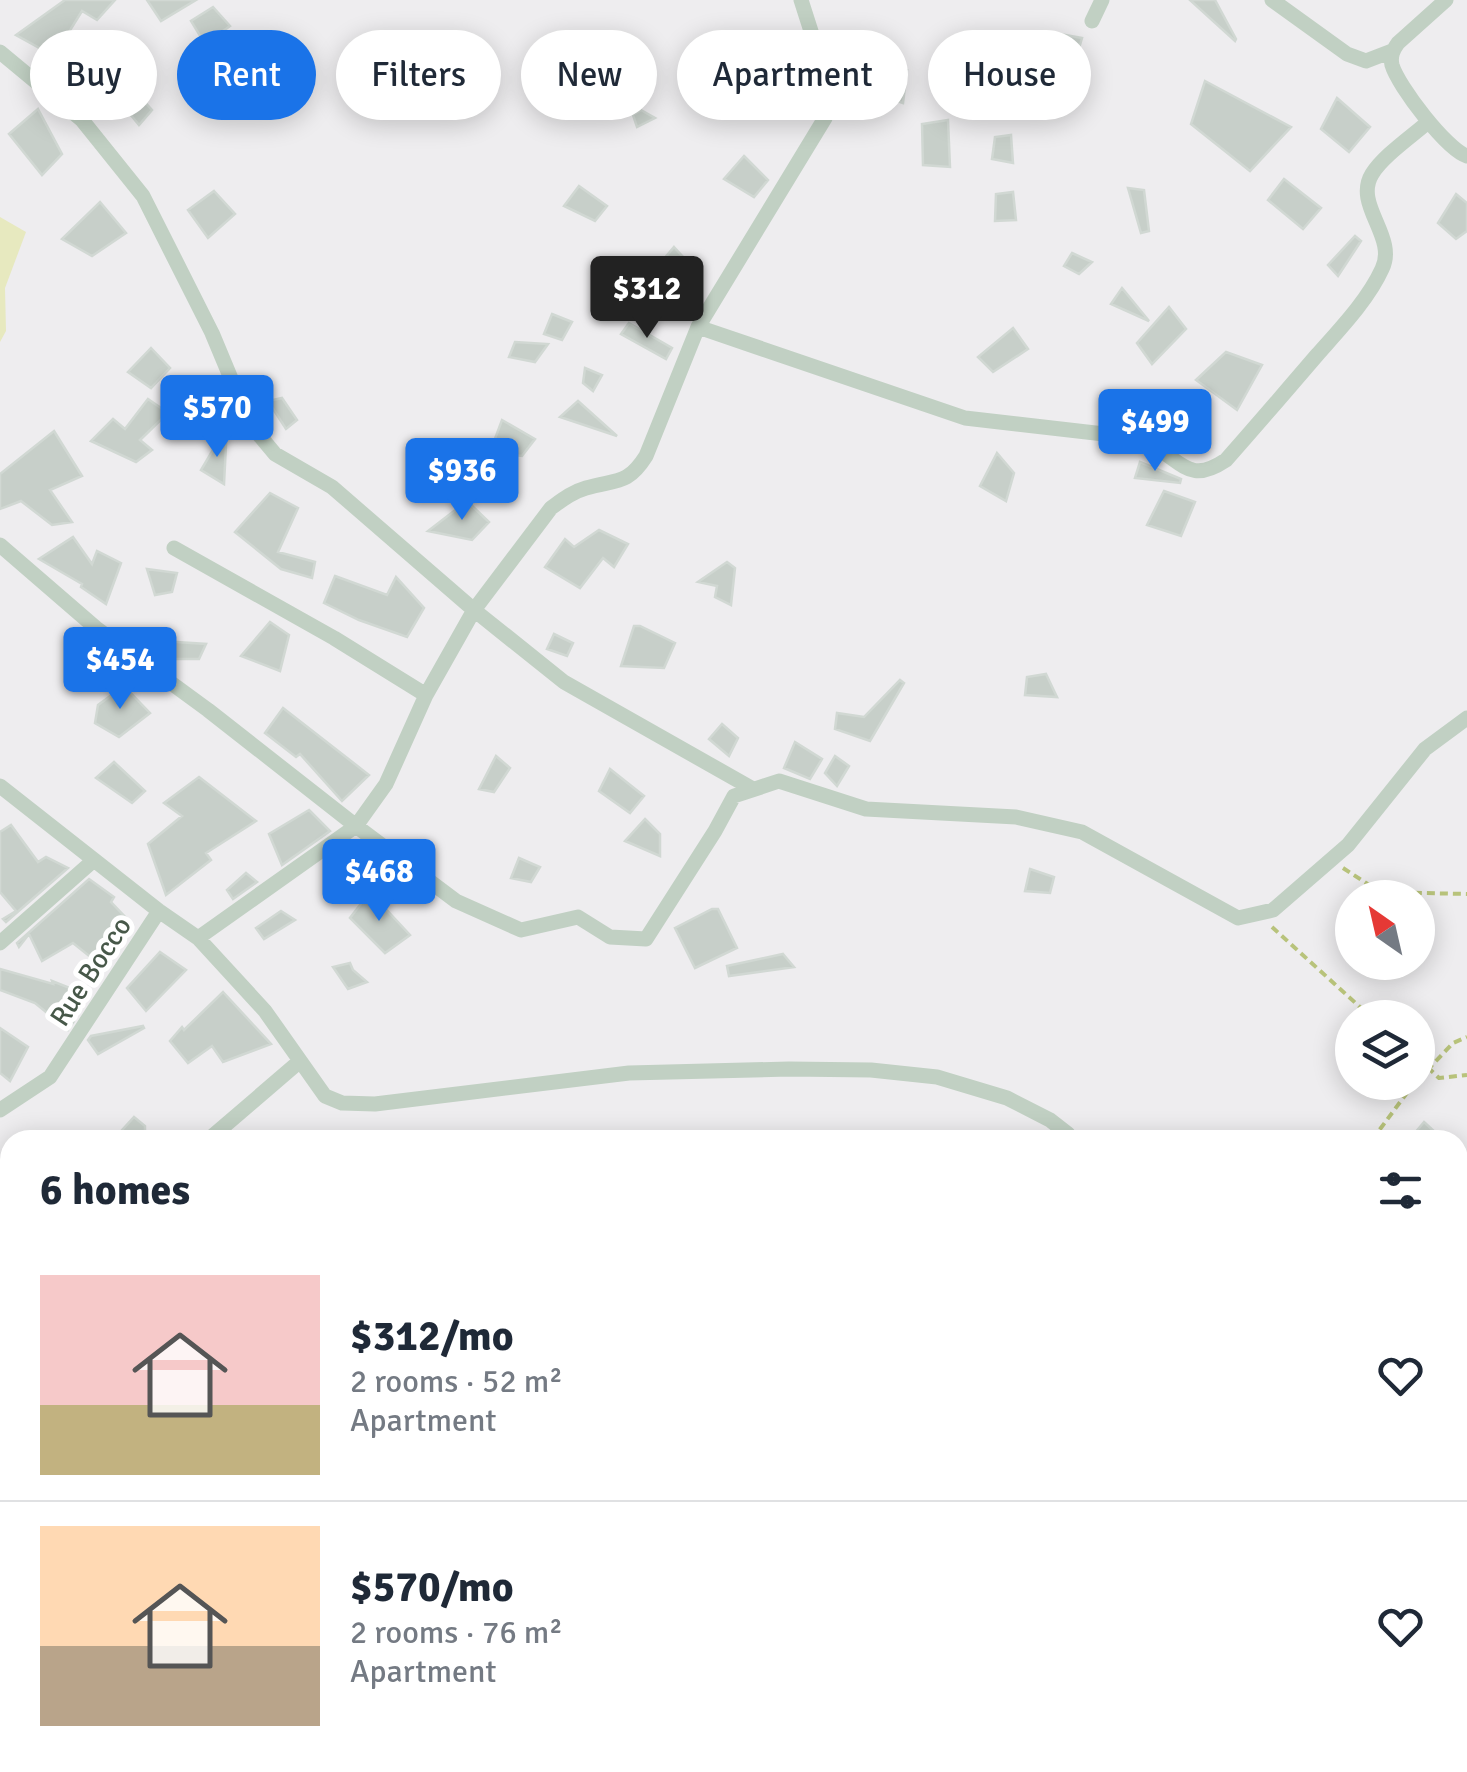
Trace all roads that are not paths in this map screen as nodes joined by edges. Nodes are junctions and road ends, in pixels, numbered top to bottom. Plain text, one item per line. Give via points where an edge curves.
1 (801, 0) edge
2 (1102, 0) edge
3 (1272, 0) edge
4 (1446, 0) edge
5 (1092, 20) dead end
6 (1392, 51) junction
7 (0, 52) edge
8 (1428, 122) junction
9 (1467, 156) edge
10 (698, 328) junction
11 (0, 544) edge
12 (174, 548) dead end
13 (474, 610) junction
14 (426, 695) junction
15 (1467, 718) edge
16 (0, 786) edge
17 (754, 789) junction
18 (356, 826) junction
19 (94, 860) junction
20 (159, 911) junction
21 (198, 938) junction
22 (0, 943) edge
23 (300, 1061) junction
24 (0, 1110) edge
25 (220, 1130) edge
26 (1063, 1130) edge

1 - 10 street via 826,78 825,118
2 - 5 street
3 - 6 street via 1347,54 1366,61
4 - 6 street
6 - 8 street via 1396,75
7 - 13 street via 82,120 143,196 250,424 276,454 332,488
8 - 9 street
8 - 10 street via 1370,177 1368,194 1386,248 1382,270 1347,320 1212,469 1190,470 1130,437 965,418
10 - 13 street via 636,473 551,508
11 - 18 street via 96,628
12 - 14 street
13 - 14 street
13 - 17 street via 564,682
14 - 18 street via 386,784
15 - 17 street via 1425,749 1348,845 1273,910 1238,918 1082,832 1016,816 866,809 778,781
16 - 19 street, Rue Bocco
17 - 18 street via 734,796 646,940 610,937 578,918 521,930 456,902
18 - 21 street
19 - 20 street, Rue Bocco
19 - 22 street
20 - 21 street
20 - 24 street, Rue Bocco via 50,1076
21 - 23 street
23 - 25 street
23 - 26 street via 333,1101 375,1104 628,1073 871,1070 936,1077 1007,1098

